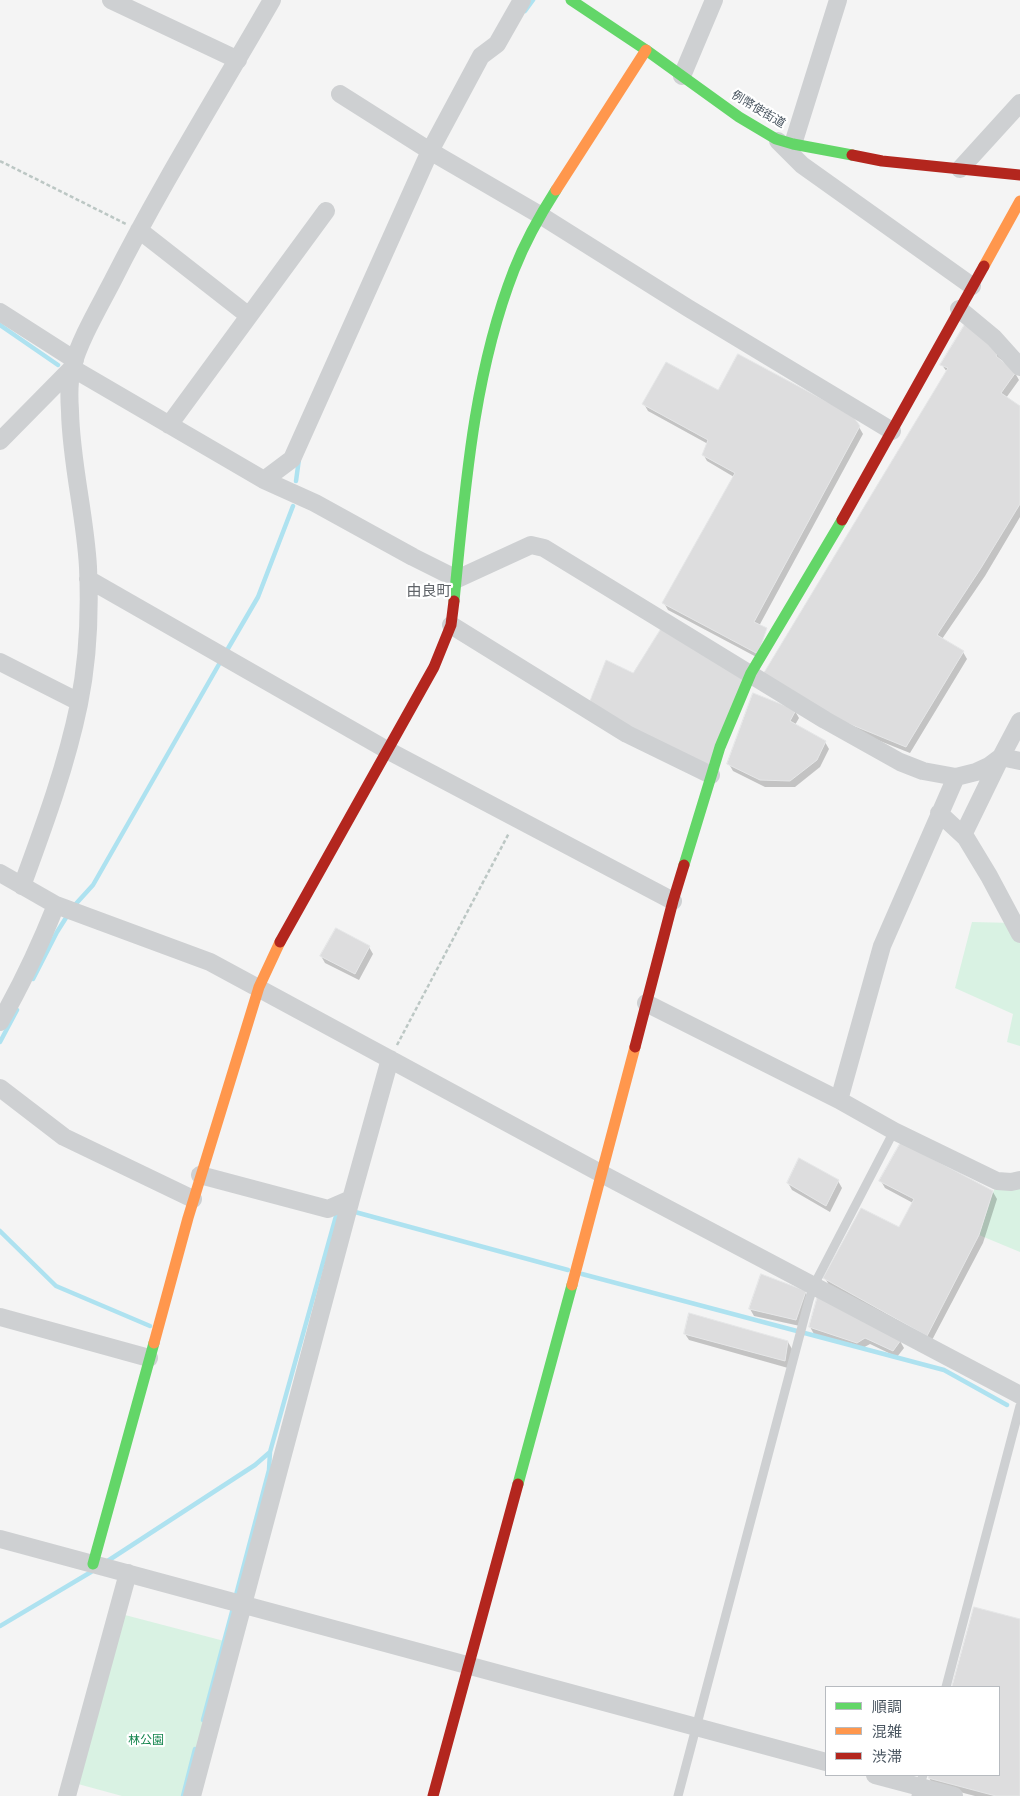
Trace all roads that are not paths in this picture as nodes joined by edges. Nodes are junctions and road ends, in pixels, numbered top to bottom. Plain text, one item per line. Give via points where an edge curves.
1 (111, 0) edge
2 (272, 0) edge
3 (522, 0) edge
4 (571, 0) edge
5 (714, 0) edge
6 (838, 0) edge
7 (646, 50) junction
8 (238, 60) junction
9 (682, 76) junction
10 (340, 94) dead end
11 (1020, 103) edge
12 (784, 141) junction
13 (430, 151) junction
14 (960, 170) junction
15 (1020, 175) edge
16 (1020, 201) edge
17 (326, 211) dead end
18 (540, 215) junction
19 (139, 230) junction
20 (972, 286) junction
21 (959, 309) junction
22 (0, 312) edge
23 (249, 316) junction
24 (74, 364) junction
25 (1020, 366) edge
26 (170, 425) junction
27 (892, 431) junction
28 (0, 441) edge
29 (264, 480) junction
30 (88, 579) junction
31 (457, 579) junction
32 (451, 625) junction
33 (0, 662) edge
34 (751, 673) junction
35 (80, 702) junction
36 (1020, 721) edge
37 (387, 750) junction
38 (1001, 757) junction
39 (1020, 761) edge
40 (711, 775) junction
41 (956, 777) junction
42 (939, 813) junction
43 (963, 835) junction
44 (0, 873) edge
45 (22, 886) junction
46 (673, 901) junction
47 (56, 905) junction
48 (1020, 934) edge
49 (259, 987) junction
50 (646, 1003) junction
51 (0, 1022) edge
52 (390, 1059) junction
53 (0, 1088) edge
54 (839, 1100) junction
55 (894, 1131) junction
56 (602, 1174) junction
57 (200, 1175) junction
58 (1020, 1180) edge
59 (193, 1199) junction
60 (350, 1199) junction
61 (814, 1285) junction
62 (0, 1317) edge
63 (149, 1358) junction
64 (1020, 1395) edge
65 (1020, 1406) edge
66 (0, 1538) edge
67 (93, 1564) junction
68 (128, 1573) junction
69 (242, 1604) junction
70 (469, 1664) junction
71 (946, 1686) edge
72 (696, 1727) junction
73 (825, 1762) edge
74 (879, 1776) edge
75 (919, 1786) edge
76 (67, 1796) edge
77 (192, 1796) edge
78 (433, 1796) edge
79 (678, 1796) edge
80 (954, 1796) edge

1 - 8 street
2 - 8 street
3 - 13 street via 497,44 481,56
4 - 7 street, 例幣使街道
5 - 9 street
6 - 12 street
7 - 9 street, 例幣使街道
7 - 18 street
8 - 19 street
9 - 12 street, 例幣使街道 via 739,117
10 - 13 street
11 - 14 street
12 - 14 street, 例幣使街道 via 882,160
12 - 20 street via 802,165
13 - 18 street
13 - 29 street via 292,458
14 - 15 street, 例幣使街道
16 - 20 street
17 - 23 street
18 - 27 street
18 - 31 street via 514,269 492,336 476,411
19 - 23 street
19 - 24 street via 86,333
20 - 21 street
21 - 25 street via 994,338
21 - 27 street
22 - 24 street
23 - 26 street
24 - 26 street
24 - 28 street
24 - 30 street via 70,398 71,438 83,513
26 - 29 street
27 - 34 street
29 - 31 street via 316,503
30 - 35 street via 88,624
30 - 37 street
31 - 32 street
31 - 34 street via 531,545 544,548
32 - 37 street via 434,667
32 - 40 street via 627,734
33 - 35 street
34 - 40 street
34 - 41 street via 848,734 900,762 923,771
35 - 45 street via 56,792
36 - 38 street
37 - 46 street
37 - 49 street via 292,918
38 - 39 street
38 - 41 street via 976,772
38 - 43 street
40 - 46 street
41 - 42 street
42 - 43 street
42 - 54 street via 882,946
43 - 48 street
44 - 45 street
45 - 47 street
46 - 50 street
47 - 49 street via 210,962
47 - 51 street via 38,950
49 - 52 street
49 - 57 street
50 - 54 street
50 - 56 street
52 - 56 street
52 - 60 street
53 - 59 street via 64,1137
54 - 55 street
55 - 58 street via 997,1181
55 - 61 lane
56 - 61 street
56 - 70 street
57 - 59 street
57 - 60 street via 328,1209
59 - 63 street
60 - 69 street
61 - 64 street
61 - 72 lane
62 - 63 street
63 - 67 street
65 - 71 lane
66 - 67 street
67 - 68 street
68 - 69 street
68 - 76 street
69 - 70 street
69 - 77 street
70 - 72 street
70 - 78 street
72 - 73 street
72 - 79 lane
74 - 75 street
75 - 80 street

